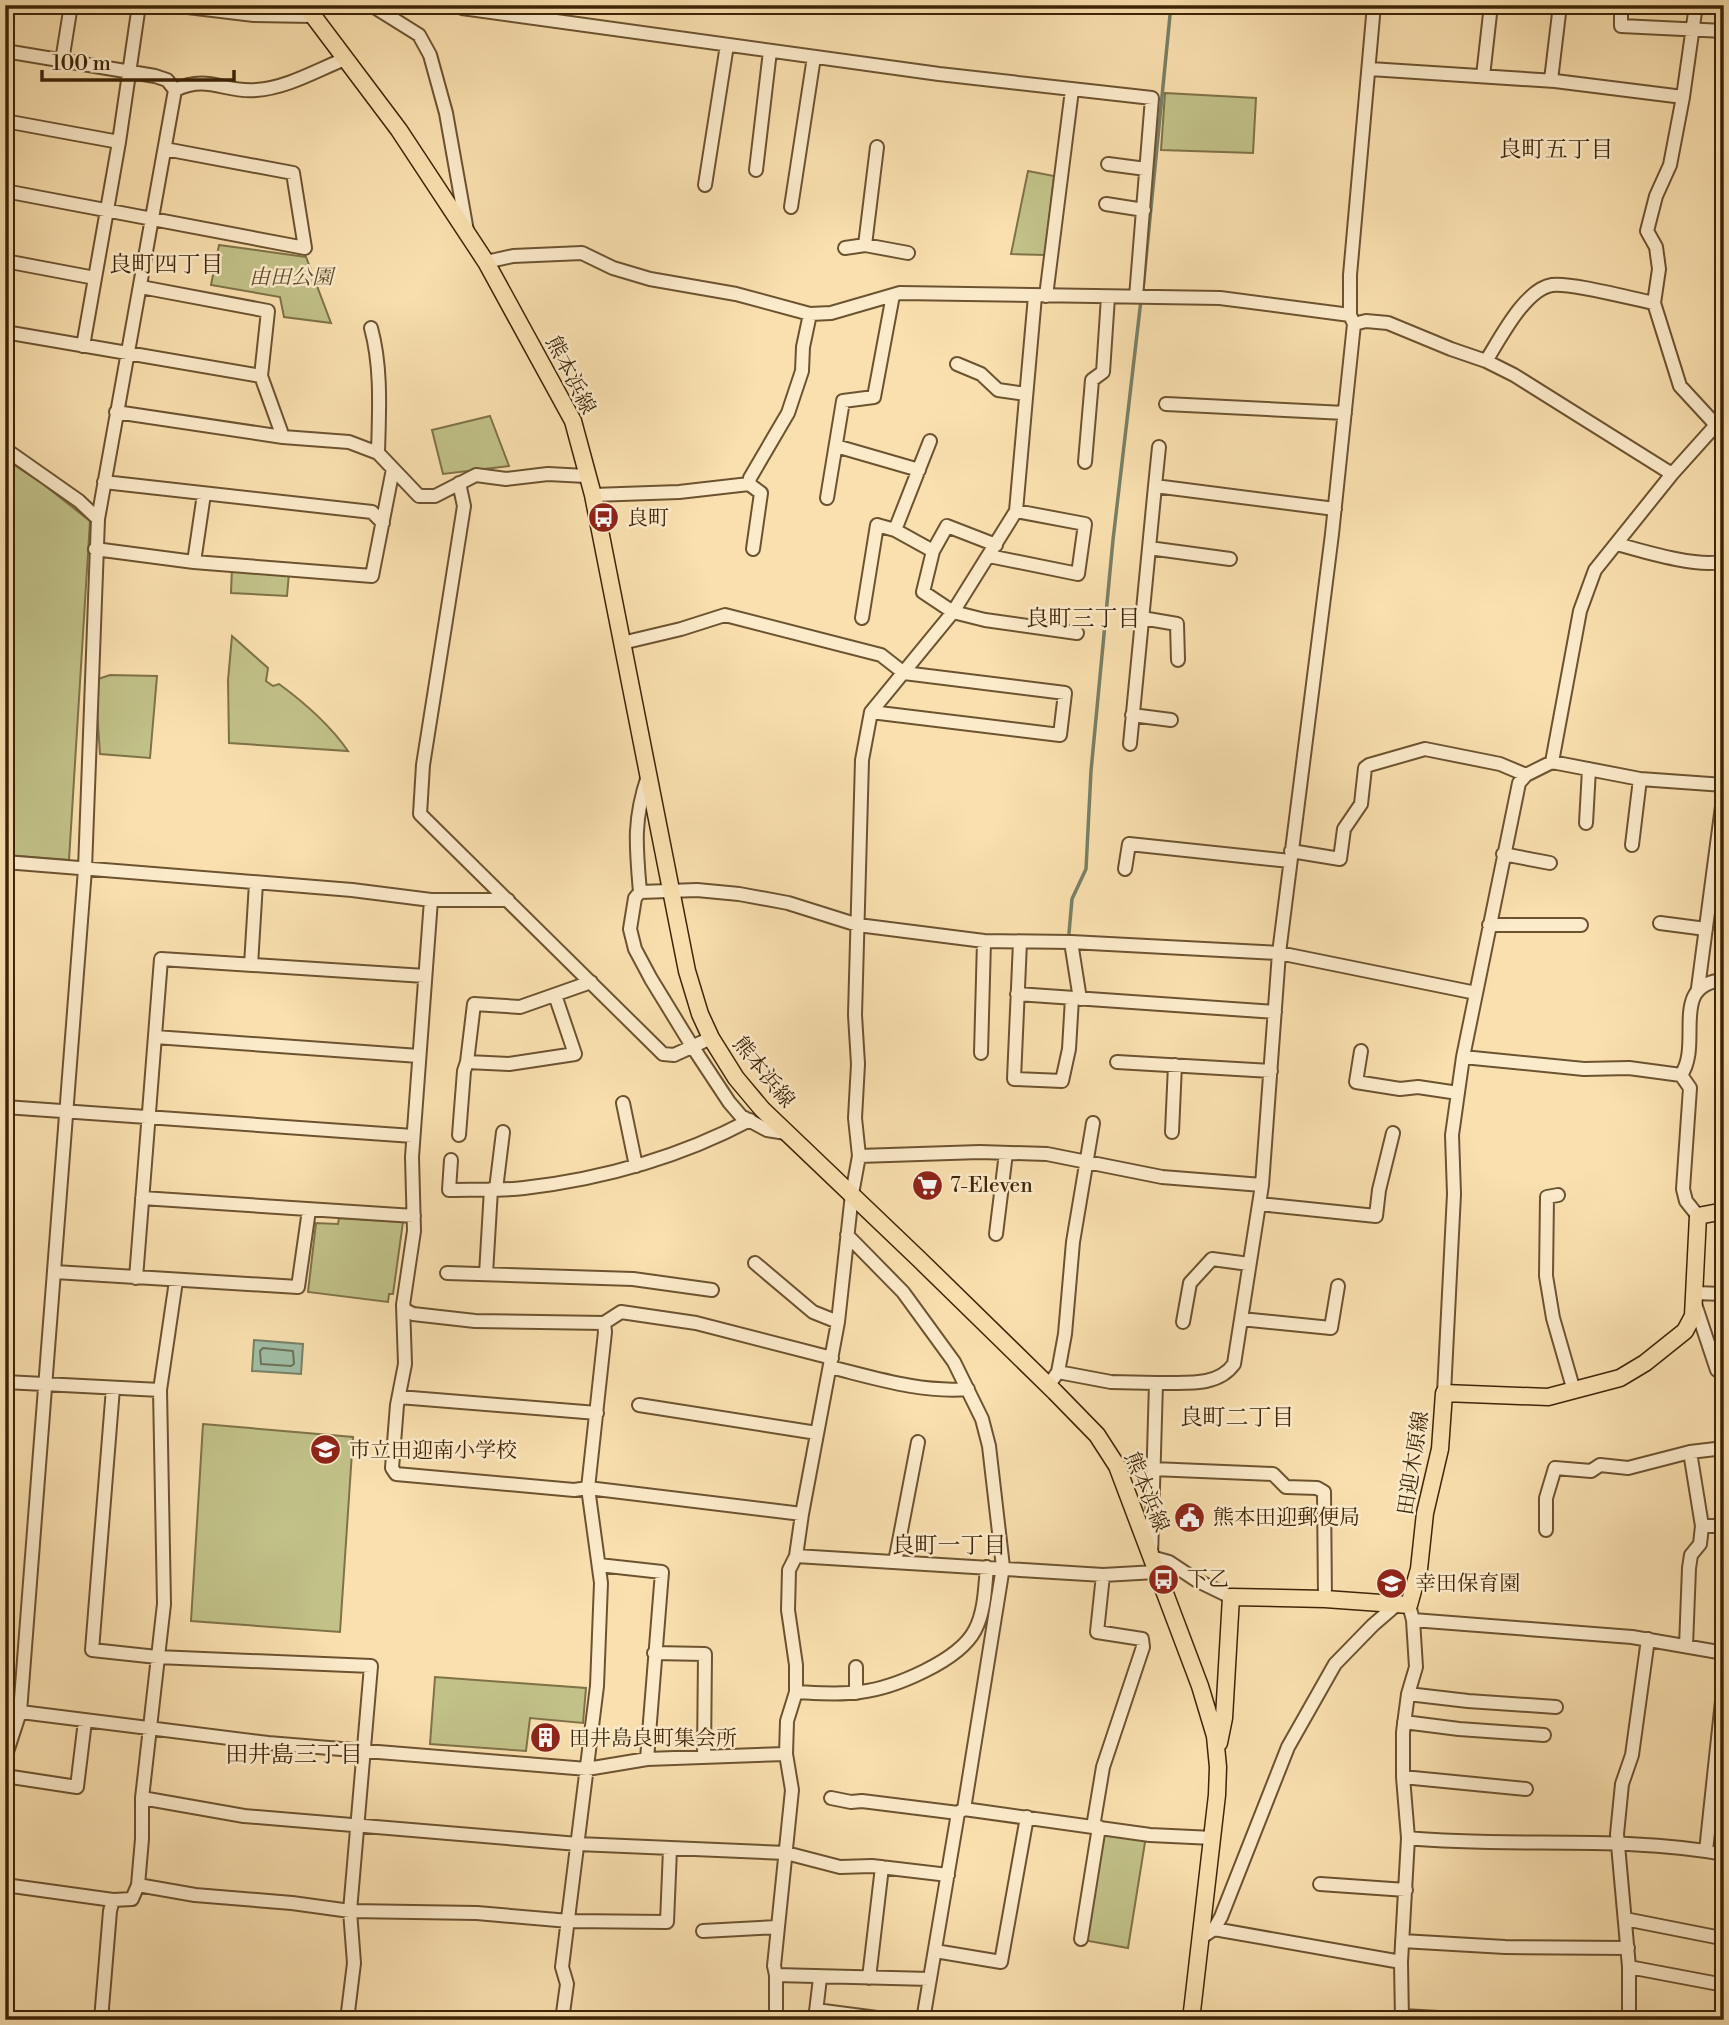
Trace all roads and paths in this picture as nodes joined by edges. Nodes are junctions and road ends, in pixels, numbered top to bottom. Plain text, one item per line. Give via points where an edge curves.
1 (71, 5) edge
2 (139, 5) edge
3 (171, 5) edge
4 (372, 5) edge
5 (1374, 5) edge
6 (1491, 5) edge
7 (1560, 5) edge
8 (1621, 5) edge
9 (1696, 5) edge
10 (462, 8) dead end
11 (309, 11) edge
12 (1693, 29) junction
13 (1724, 31) edge
14 (727, 45) junction
15 (5, 51) edge
16 (770, 51) junction
17 (814, 57) junction
18 (345, 59) junction
19 (62, 61) junction
20 (1370, 69) junction
21 (128, 72) junction
22 (1483, 76) junction
23 (1551, 80) junction
24 (175, 90) junction
25 (1072, 90) junction
26 (1683, 97) junction
27 (5, 121) edge
28 (119, 142) junction
29 (877, 147) dead end
30 (164, 149) junction
31 (1108, 164) dead end
32 (1146, 169) junction
33 (756, 170) dead end
34 (705, 185) dead end
35 (5, 191) edge
36 (1106, 204) dead end
37 (791, 207) dead end
38 (1144, 209) junction
39 (107, 212) junction
40 (152, 220) junction
41 (468, 235) junction
42 (865, 245) junction
43 (845, 248) dead end
44 (908, 253) dead end
45 (5, 261) edge
46 (486, 262) junction
47 (95, 278) junction
48 (141, 287) junction
49 (893, 295) junction
50 (1041, 296) junction
51 (1108, 297) junction
52 (1140, 297) junction
53 (1654, 303) junction
54 (810, 314) junction
55 (1352, 320) junction
56 (371, 328) dead end
57 (5, 332) edge
58 (83, 346) junction
59 (127, 354) junction
60 (1486, 361) junction
61 (957, 364) dead end
62 (261, 376) junction
63 (1026, 394) junction
64 (1166, 404) dead end
65 (116, 412) junction
66 (1345, 413) junction
67 (1720, 420) edge
68 (283, 437) junction
69 (930, 441) dead end
70 (836, 446) junction
71 (1159, 447) dead end
72 (5, 449) edge
73 (378, 453) junction
74 (1085, 462) dead end
75 (393, 469) junction
76 (919, 470) junction
77 (1672, 474) junction
78 (586, 476) junction
79 (104, 482) junction
80 (459, 483) junction
81 (749, 484) junction
82 (1155, 486) junction
83 (204, 494) junction
84 (593, 495) junction
85 (827, 498) dead end
86 (387, 500) junction
87 (1335, 509) junction
88 (1016, 511) junction
89 (372, 512) junction
90 (97, 519) junction
91 (383, 523) junction
92 (895, 530) junction
93 (1617, 544) junction
94 (1149, 548) junction
95 (95, 549) junction
96 (753, 549) dead end
97 (992, 550) junction
98 (933, 551) junction
99 (1230, 559) dead end
100 (1724, 561) edge
101 (194, 562) junction
102 (953, 612) junction
103 (863, 618) dead end
104 (1142, 618) junction
105 (1077, 633) dead end
106 (622, 643) junction
107 (1178, 660) dead end
108 (904, 673) junction
109 (871, 712) junction
110 (1132, 715) junction
111 (1171, 720) dead end
112 (1129, 744) dead end
113 (1552, 762) junction
114 (1589, 769) junction
115 (648, 775) junction
116 (1526, 775) junction
117 (1640, 779) junction
118 (1724, 788) edge
119 (1586, 823) dead end
120 (1632, 845) dead end
121 (1503, 854) junction
122 (1291, 856) junction
123 (5, 862) edge
124 (1550, 863) dead end
125 (85, 869) junction
126 (1125, 869) dead end
127 (1718, 869) edge
128 (256, 883) junction
129 (672, 889) junction
130 (640, 892) junction
131 (431, 900) junction
132 (508, 900) junction
133 (1660, 923) dead end
134 (858, 925) junction
135 (1489, 925) junction
136 (1581, 925) dead end
137 (1706, 929) junction
138 (984, 941) junction
139 (1020, 942) junction
140 (1071, 942) junction
141 (1279, 953) junction
142 (251, 965) junction
143 (425, 976) junction
144 (1724, 980) edge
145 (591, 982) junction
146 (1698, 988) junction
147 (1476, 993) junction
148 (555, 995) junction
149 (1017, 995) junction
150 (1076, 998) junction
151 (1275, 1012) junction
152 (155, 1038) junction
153 (711, 1038) junction
154 (692, 1046) junction
155 (1361, 1051) dead end
156 (981, 1054) dead end
157 (419, 1056) junction
158 (1463, 1057) junction
159 (467, 1062) junction
160 (1117, 1062) dead end
161 (1175, 1065) junction
162 (1270, 1071) junction
163 (1681, 1075) junction
164 (1458, 1093) junction
165 (623, 1103) dead end
166 (5, 1107) edge
167 (65, 1110) junction
168 (149, 1116) junction
169 (750, 1121) junction
170 (1093, 1123) dead end
171 (503, 1132) dead end
172 (1172, 1132) dead end
173 (786, 1133) junction
174 (1393, 1133) dead end
175 (459, 1135) dead end
176 (413, 1136) junction
177 (1006, 1153) junction
178 (859, 1156) junction
179 (451, 1160) dead end
180 (1086, 1161) junction
181 (636, 1166) junction
182 (1262, 1185) junction
183 (493, 1189) junction
184 (852, 1194) junction
185 (1559, 1195) dead end
186 (142, 1198) junction
187 (1259, 1204) junction
188 (309, 1210) junction
189 (1724, 1211) edge
190 (414, 1216) junction
191 (1698, 1216) junction
192 (996, 1234) dead end
193 (847, 1235) junction
194 (755, 1264) dead end
195 (1249, 1264) junction
196 (55, 1272) junction
197 (447, 1273) dead end
198 (486, 1274) junction
199 (136, 1278) junction
200 (176, 1281) junction
201 (1338, 1286) dead end
202 (712, 1290) dead end
203 (1724, 1294) edge
204 (1694, 1298) junction
205 (403, 1305) junction
206 (1241, 1319) junction
207 (838, 1322) junction
208 (1183, 1322) dead end
209 (604, 1323) junction
210 (831, 1363) junction
211 (1717, 1370) dead end
212 (1058, 1372) junction
213 (5, 1382) edge
214 (1156, 1383) junction
215 (45, 1384) junction
216 (1048, 1386) junction
217 (113, 1388) junction
218 (968, 1389) junction
219 (160, 1390) junction
220 (1574, 1391) junction
221 (1444, 1393) junction
222 (399, 1397) junction
223 (639, 1405) dead end
224 (597, 1413) junction
225 (817, 1433) junction
226 (918, 1443) dead end
227 (1724, 1448) edge
228 (1690, 1452) junction
229 (1153, 1469) junction
230 (588, 1489) junction
231 (802, 1514) junction
232 (1724, 1526) edge
233 (1702, 1527) junction
234 (1546, 1530) dead end
235 (796, 1556) junction
236 (895, 1562) junction
237 (599, 1565) junction
238 (1153, 1565) junction
239 (987, 1567) junction
240 (1003, 1567) junction
241 (1103, 1575) junction
242 (1231, 1597) junction
243 (1325, 1599) junction
244 (1406, 1610) junction
245 (1648, 1639) junction
246 (1686, 1646) junction
247 (654, 1653) junction
248 (1724, 1653) edge
249 (157, 1657) junction
250 (856, 1667) dead end
251 (1724, 1682) edge
252 (796, 1692) junction
253 (856, 1693) junction
254 (1408, 1694) junction
255 (1556, 1707) dead end
256 (5, 1710) edge
257 (20, 1712) junction
258 (85, 1721) junction
259 (1404, 1722) junction
260 (150, 1730) junction
261 (1544, 1735) dead end
262 (364, 1750) junction
263 (1217, 1753) junction
264 (786, 1754) junction
265 (704, 1757) junction
266 (5, 1759) edge
267 (647, 1759) junction
268 (587, 1769) junction
269 (5, 1776) edge
270 (1403, 1777) junction
271 (1526, 1789) dead end
272 (142, 1798) junction
273 (831, 1798) dead end
274 (961, 1811) junction
275 (1027, 1817) junction
276 (359, 1825) junction
277 (1096, 1827) junction
278 (1213, 1838) junction
279 (1408, 1838) junction
280 (578, 1844) junction
281 (1618, 1844) junction
282 (670, 1849) junction
283 (1706, 1851) junction
284 (786, 1853) junction
285 (1724, 1854) edge
286 (882, 1867) junction
287 (948, 1875) junction
288 (1320, 1884) dead end
289 (5, 1885) edge
290 (138, 1885) junction
291 (1406, 1890) junction
292 (113, 1900) junction
293 (350, 1911) junction
294 (1625, 1919) junction
295 (569, 1921) junction
296 (778, 1927) junction
297 (703, 1931) dead end
298 (1208, 1933) junction
299 (1716, 1937) dead end
300 (1081, 1939) dead end
301 (1402, 1941) junction
302 (1628, 1948) junction
303 (935, 1951) junction
304 (1401, 1962) junction
305 (1629, 1967) junction
306 (776, 1975) junction
307 (820, 1978) junction
308 (869, 1978) junction
309 (930, 1979) junction
310 (1724, 1985) edge
311 (815, 2015) edge
312 (1402, 2018) edge
313 (101, 2020) edge
314 (347, 2020) edge
315 (562, 2020) edge
316 (776, 2020) edge
317 (892, 2020) edge
318 (923, 2020) edge
319 (1191, 2020) edge
320 (1475, 2020) edge
321 (1629, 2020) edge

1 - 19 street
2 - 21 street
3 - 11 street via 254,15
4 - 41 street via 419,35 430,55 446,113
5 - 20 street
6 - 22 street
7 - 23 street
8 - 12 street via 1620,26
9 - 12 street
10 - 14 street
11 - 18 main road, 熊本浜線
12 - 13 street
12 - 26 street
14 - 16 street
14 - 34 street
15 - 19 street
16 - 17 street
16 - 33 street
17 - 25 street
17 - 37 street
18 - 24 street via 272,89 189,83
18 - 41 main road, 熊本浜線 via 399,130
19 - 21 street
20 - 22 street
20 - 55 street via 1350,275
21 - 24 street via 167,80
21 - 28 street
22 - 23 street
23 - 26 street
24 - 30 street
25 - 32 street via 1152,98
25 - 50 street
26 - 53 street via 1670,165 1647,231 1660,269
27 - 28 street
28 - 39 street
29 - 42 street
30 - 40 street
30 - 40 street via 293,173 305,248
31 - 32 street
32 - 38 street
35 - 39 street
36 - 38 street
38 - 52 street
39 - 40 street
39 - 47 street
40 - 48 street
41 - 46 main road, 熊本浜線
42 - 43 street
42 - 44 street
45 - 47 street
46 - 54 street via 582,253 650,279 736,294
46 - 78 main road, 熊本浜線 via 573,421
47 - 58 street
48 - 59 street
48 - 62 street via 268,311
49 - 50 street
49 - 54 street via 831,313
49 - 70 street via 874,397 843,401
50 - 51 street
50 - 63 street
51 - 52 street
51 - 74 street via 1103,372 1092,380
52 - 55 street via 1220,298
53 - 60 street via 1552,285 1532,296 1515,315
53 - 67 street via 1680,386
54 - 81 street via 802,370 788,413
55 - 60 street via 1388,323
55 - 66 street
56 - 73 street via 376,345
57 - 58 street
58 - 59 street
59 - 62 street
59 - 65 street
60 - 77 street
61 - 63 street via 981,374 998,390
62 - 68 street
63 - 88 street
64 - 66 street
65 - 68 street
65 - 79 street
66 - 87 street
67 - 77 street
68 - 73 street via 349,442
69 - 76 street
70 - 76 street
70 - 85 street
71 - 82 street
72 - 90 street
73 - 75 street
75 - 80 street via 419,496 435,496
75 - 86 street
76 - 92 street
77 - 93 street
78 - 80 street via 506,479 476,475
78 - 84 main road, 熊本浜線
79 - 83 street
79 - 90 street
80 - 132 street via 464,506 419,814
81 - 84 street
81 - 96 street via 761,492
82 - 87 street
82 - 94 street
83 - 89 street
83 - 101 street
84 - 106 main road, 熊本浜線
86 - 89 street
86 - 91 street
87 - 122 street
88 - 97 street
88 - 97 street via 1085,524 1078,574
89 - 91 street
90 - 95 street
91 - 101 street via 372,576
92 - 98 street
92 - 103 street via 877,525
93 - 100 street via 1705,563
93 - 113 street via 1595,570 1580,611
94 - 99 street
94 - 104 street
95 - 101 street
95 - 125 street
97 - 98 street via 947,526
97 - 102 street
98 - 102 street via 923,592
102 - 105 street
102 - 108 street
104 - 107 street via 1177,624
104 - 110 street
106 - 108 street via 725,615 881,655
106 - 115 main road, 熊本浜線
108 - 109 street
108 - 109 street via 1065,693 1060,735
109 - 134 street via 862,760
110 - 111 street
110 - 112 street
113 - 114 street
113 - 116 street
114 - 117 street
114 - 119 street
115 - 129 main road, 熊本浜線
115 - 130 street via 636,820
116 - 121 street via 1518,783
116 - 122 street via 1500,764 1424,749 1369,765 1361,804 1344,829 1340,859
117 - 118 street
117 - 120 street
118 - 127 street
121 - 124 street
121 - 135 street
122 - 126 street via 1129,844
122 - 141 street
123 - 125 street
125 - 128 street
125 - 167 street
127 - 137 street
128 - 131 street
128 - 142 street
129 - 130 street
129 - 134 street via 788,903
129 - 153 main road, 熊本浜線 via 687,971
130 - 154 street via 631,915 635,949
131 - 132 street
131 - 143 street
132 - 145 street
133 - 137 street
134 - 138 street
134 - 178 street via 855,1118
135 - 136 street
135 - 147 street
137 - 146 street
138 - 139 street
138 - 156 street
139 - 140 street
139 - 149 street
140 - 141 street
140 - 150 street
141 - 147 street
141 - 151 street
142 - 143 street
142 - 152 street via 161,959
143 - 157 street
144 - 146 street
145 - 148 street
145 - 154 street via 663,1054 674,1055
146 - 163 street via 1692,1000 1687,1066
147 - 158 street
148 - 159 street via 520,1007 474,1004
148 - 159 street via 575,1054 509,1065
149 - 150 street
149 - 150 street via 1014,1079 1062,1081
150 - 151 street
151 - 162 street
152 - 157 street
152 - 168 street
153 - 154 street
153 - 173 main road, 熊本浜線 via 736,1078
154 - 169 street via 729,1102
155 - 164 street via 1356,1082
157 - 176 street
158 - 163 street
158 - 164 street
159 - 175 street
160 - 161 street
161 - 162 street
161 - 172 street
162 - 182 street
163 - 191 street via 1690,1088 1683,1189
164 - 221 street via 1452,1135 1454,1194
165 - 181 street
166 - 167 street
167 - 168 street
167 - 196 street
168 - 176 street
168 - 186 street
169 - 173 street
169 - 181 street via 713,1140
170 - 180 street
171 - 183 street
173 - 184 main road, 熊本浜線
174 - 187 street via 1376,1216
176 - 190 street
177 - 178 street
177 - 180 street
177 - 192 street
178 - 184 street
179 - 183 street via 449,1190
180 - 182 street via 1162,1177
180 - 212 street
181 - 183 street via 533,1187
182 - 187 street
183 - 198 street
184 - 193 street
184 - 216 main road, 熊本浜線
185 - 220 street via 1546,1197 1546,1276
186 - 188 street
186 - 199 street
187 - 195 street
188 - 190 street
188 - 200 street via 298,1287
189 - 191 main road
190 - 205 street
191 - 204 main road, 田迎木原線
193 - 207 street
193 - 218 street via 903,1292
194 - 207 street via 813,1312
195 - 206 street
195 - 208 street via 1212,1259 1190,1283
196 - 199 street
196 - 215 street
197 - 198 street
198 - 202 street via 633,1279
199 - 200 street
200 - 219 street
201 - 206 street via 1331,1328
203 - 204 street
204 - 211 street
204 - 220 main road, 田迎木原線 via 1693,1316 1685,1331 1645,1363 1620,1378
205 - 209 street via 413,1314 475,1321
205 - 222 street via 405,1364
206 - 214 street via 1234,1364 1227,1373 1202,1382
207 - 210 street
209 - 210 street via 621,1312 696,1323
209 - 224 street
210 - 218 street via 885,1381 943,1391
210 - 225 street
212 - 214 street via 1111,1382
212 - 216 street
213 - 215 street
214 - 229 street
215 - 217 street
215 - 257 street
216 - 238 main road, 熊本浜線 via 1097,1434 1117,1466
217 - 219 street
217 - 249 street via 92,1650
218 - 240 street via 989,1446
219 - 249 street via 164,1604
220 - 221 main road, 田迎木原線 via 1548,1397
221 - 244 main road, 田迎木原線 via 1440,1449 1425,1513 1419,1569
222 - 224 street
222 - 230 street via 392,1468 396,1474
223 - 225 street
224 - 230 street
225 - 231 street
226 - 236 street
227 - 228 street
228 - 233 street
228 - 234 street via 1628,1468 1555,1468 1546,1498
229 - 238 street
229 - 243 street via 1273,1474 1286,1487 1324,1492
230 - 231 street
230 - 237 street
231 - 235 street
232 - 233 street
233 - 246 street via 1689,1568
235 - 236 street
235 - 252 street via 789,1570 788,1610
236 - 239 street
237 - 247 street via 662,1572
237 - 268 street via 597,1686
238 - 241 street
238 - 242 street via 1170,1562
238 - 263 main road, 熊本浜線 via 1200,1686
239 - 240 street
239 - 253 street via 980,1619 965,1645 922,1671
240 - 241 street
240 - 274 street
241 - 277 street via 1097,1633 1142,1639 1143,1647 1103,1767
242 - 243 main road
242 - 263 main road via 1224,1718
243 - 244 main road
244 - 245 street
244 - 254 street via 1416,1667
244 - 298 street via 1373,1625 1335,1664 1289,1747 1256,1833
245 - 246 street
245 - 281 street via 1632,1755 1622,1784
246 - 248 street
247 - 265 street via 705,1654
247 - 267 street
249 - 260 street
249 - 262 street via 371,1666
250 - 253 street
251 - 283 street
252 - 253 street
252 - 264 street via 786,1721
254 - 255 street
254 - 259 street
256 - 257 street
257 - 258 street
257 - 266 street
258 - 260 street
258 - 269 street via 77,1787
259 - 261 street
259 - 270 street
260 - 262 street
260 - 272 street
262 - 268 street
262 - 276 street
263 - 278 main road, 熊本浜線
264 - 265 street
264 - 284 street via 792,1790
265 - 267 street
267 - 268 street
268 - 280 street
270 - 271 street
270 - 279 street
272 - 276 street via 244,1816
272 - 290 street
273 - 274 street
274 - 275 street
274 - 287 street
275 - 277 street
275 - 303 street via 1001,1962
276 - 280 street
276 - 293 street
277 - 278 street
277 - 300 street
278 - 298 main road, 熊本浜線
279 - 281 street
279 - 291 street
280 - 282 street
280 - 295 street
281 - 283 street
281 - 294 street
282 - 284 street
282 - 295 street via 667,1922
283 - 285 street
284 - 286 street via 840,1867
284 - 296 street
286 - 287 street
286 - 308 street
287 - 303 street
288 - 291 street
289 - 292 street
290 - 292 street via 132,1899
290 - 293 street
291 - 301 street
292 - 313 street
293 - 295 street via 477,1913
293 - 314 street via 354,1963
294 - 299 street
294 - 302 street
295 - 315 street via 562,1967 567,1984
296 - 297 street
296 - 306 street
298 - 304 street
298 - 319 main road, 熊本浜線
301 - 302 street
301 - 304 street
302 - 305 street
303 - 309 street
304 - 312 street
305 - 310 street
305 - 321 street
306 - 307 street
306 - 316 street
307 - 308 street
307 - 311 street
308 - 309 street
309 - 318 street
311 - 317 street
312 - 320 street

